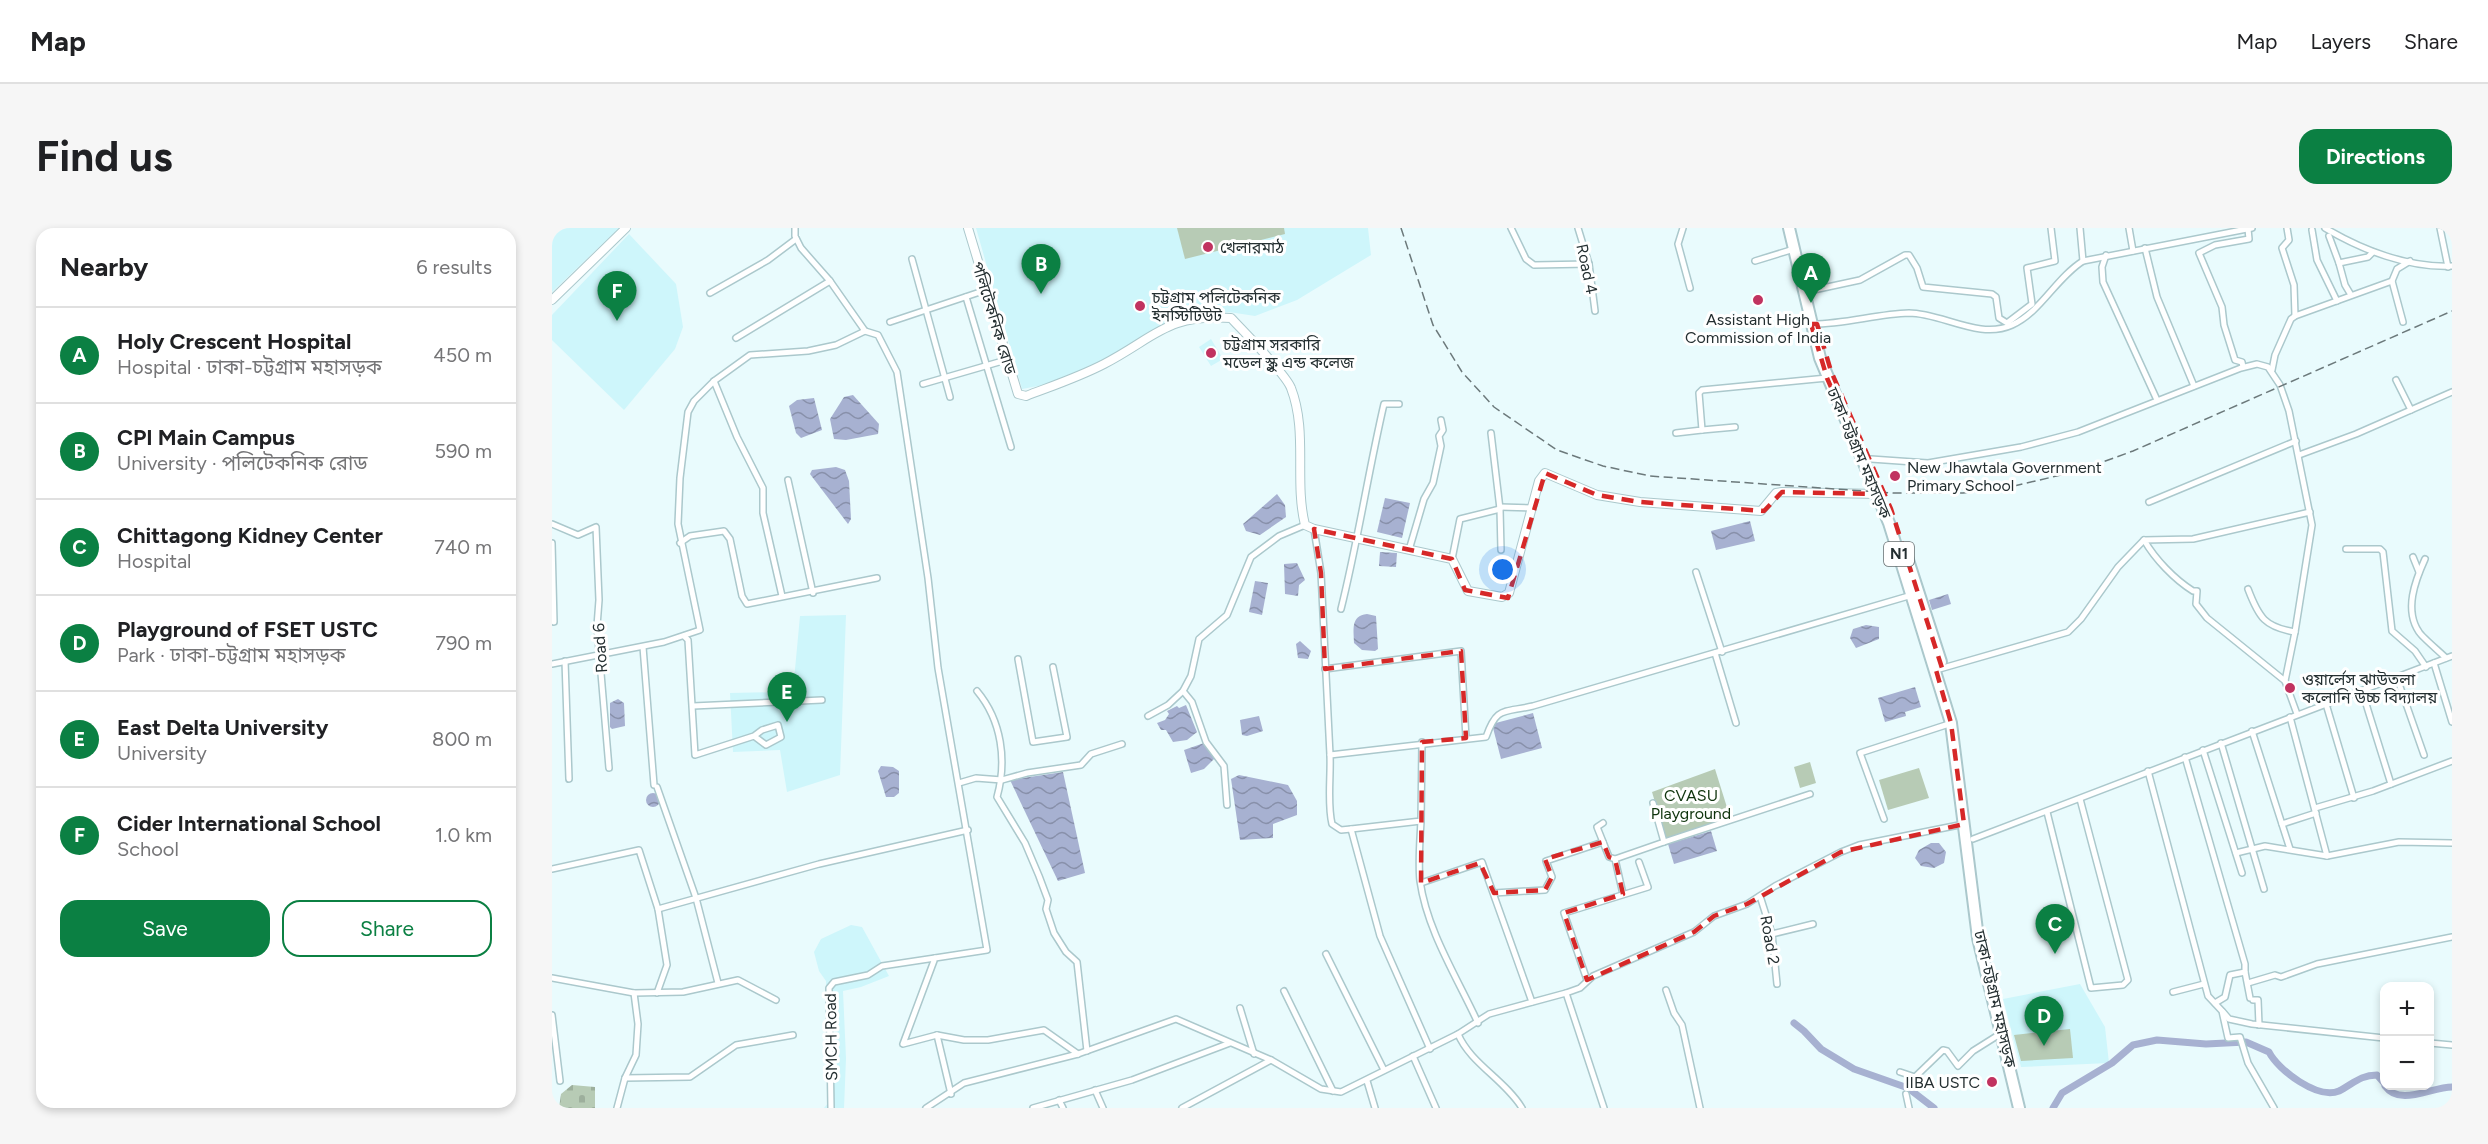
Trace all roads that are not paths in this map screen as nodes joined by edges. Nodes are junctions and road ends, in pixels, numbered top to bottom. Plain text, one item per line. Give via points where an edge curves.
1 (626, 228) edge
2 (795, 228) edge
3 (968, 228) edge
4 (1511, 228) edge
5 (1578, 228) edge
6 (1683, 228) edge
7 (1789, 228) edge
8 (1795, 228) edge
9 (2051, 228) edge
10 (2080, 228) edge
11 (2129, 228) edge
12 (2250, 228) edge
13 (2287, 228) edge
14 (2325, 228) edge
15 (2440, 228) edge
16 (2222, 230) edge
17 (2312, 230) dead end
18 (2329, 236) dead end
19 (796, 239) junction
20 (2145, 248) junction
21 (1794, 249) junction
22 (2133, 251) junction
23 (2373, 252) junction
24 (2106, 255) junction
25 (912, 259) dead end
26 (1755, 261) dead end
27 (2083, 261) junction
28 (2410, 261) junction
29 (2339, 263) junction
30 (1589, 264) junction
31 (2450, 266) edge
32 (830, 281) junction
33 (2392, 281) junction
34 (1690, 288) dead end
35 (986, 290) junction
36 (1809, 291) junction
37 (710, 293) dead end
38 (2351, 295) junction
39 (966, 297) junction
40 (552, 300) edge
41 (2337, 301) junction
42 (927, 309) junction
43 (1595, 311) dead end
44 (2295, 316) junction
45 (2403, 321) dead end
46 (890, 322) dead end
47 (1814, 324) junction
48 (865, 331) junction
49 (735, 338) dead end
50 (1006, 360) junction
51 (986, 366) junction
52 (2243, 367) junction
53 (2272, 370) junction
54 (1827, 378) junction
55 (945, 379) junction
56 (2396, 380) dead end
57 (714, 381) junction
58 (923, 384) dead end
59 (2194, 386) junction
60 (2452, 392) edge
61 (950, 398) dead end
62 (2157, 400) junction
63 (1399, 404) dead end
64 (2410, 410) junction
65 (1442, 420) dead end
66 (1735, 427) dead end
67 (1702, 430) junction
68 (1491, 433) dead end
69 (1676, 433) dead end
70 (2296, 441) junction
71 (1011, 447) dead end
72 (2299, 455) junction
73 (1871, 459) junction
74 (788, 480) dead end
75 (1878, 494) junction
76 (2149, 502) dead end
77 (1500, 508) junction
78 (1532, 508) junction
79 (2310, 512) junction
80 (552, 524) edge
81 (1305, 525) junction
82 (1314, 529) junction
83 (1358, 539) junction
84 (2144, 540) junction
85 (552, 543) edge
86 (680, 543) junction
87 (1502, 549) dead end
88 (2346, 549) dead end
89 (1409, 550) junction
90 (2413, 557) dead end
91 (1452, 559) junction
92 (2425, 559) dead end
93 (1696, 572) dead end
94 (2419, 572) junction
95 (877, 578) dead end
96 (2248, 589) dead end
97 (813, 593) junction
98 (1912, 595) junction
99 (782, 596) junction
100 (1341, 609) dead end
101 (554, 622) dead end
102 (2295, 632) junction
103 (684, 636) junction
104 (643, 647) junction
105 (1718, 653) junction
106 (600, 655) junction
107 (2449, 658) edge
108 (1018, 659) dead end
109 (565, 661) junction
110 (552, 663) edge
111 (2434, 663) junction
112 (1053, 667) dead end
113 (2426, 667) junction
114 (1325, 669) junction
115 (1939, 669) junction
116 (2397, 678) junction
117 (2285, 681) junction
118 (977, 691) dead end
119 (1184, 691) junction
120 (2362, 691) junction
121 (822, 700) dead end
122 (2326, 704) junction
123 (693, 706) junction
124 (2297, 714) junction
125 (1148, 716) dead end
126 (2290, 717) junction
127 (1953, 722) junction
128 (2452, 722) edge
129 (1736, 723) dead end
130 (2252, 731) junction
131 (754, 736) junction
132 (1466, 738) junction
133 (1422, 742) junction
134 (2221, 743) junction
135 (1122, 744) dead end
136 (2203, 750) junction
137 (1330, 755) junction
138 (2424, 755) dead end
139 (2185, 757) junction
140 (2452, 761) edge
141 (609, 768) dead end
142 (2148, 771) junction
143 (570, 779) dead end
144 (1002, 780) junction
145 (959, 783) junction
146 (2391, 784) junction
147 (1810, 794) dead end
148 (2354, 798) junction
149 (2080, 799) junction
150 (1653, 802) dead end
151 (1227, 805) dead end
152 (2316, 810) junction
153 (2047, 812) junction
154 (1884, 819) dead end
155 (1421, 821) junction
156 (1603, 823) dead end
157 (1964, 824) junction
158 (2282, 824) junction
159 (1351, 829) junction
160 (968, 830) junction
161 (1973, 839) junction
162 (1603, 842) junction
163 (1664, 842) junction
164 (2452, 843) edge
165 (2251, 848) junction
166 (2290, 849) junction
167 (2236, 853) junction
168 (2327, 856) junction
169 (1615, 859) junction
170 (1640, 862) dead end
171 (552, 869) edge
172 (2242, 873) dead end
173 (1421, 883) junction
174 (1973, 889) junction
175 (2264, 889) dead end
176 (1494, 893) junction
177 (1623, 894) junction
178 (1760, 896) junction
179 (696, 898) junction
180 (658, 909) junction
181 (1813, 924) dead end
182 (1772, 934) junction
183 (2452, 937) edge
184 (1326, 954) dead end
185 (935, 958) junction
186 (2245, 972) junction
187 (552, 978) edge
188 (1587, 980) junction
189 (718, 983) junction
190 (2247, 983) junction
191 (1777, 984) dead end
192 (2204, 984) junction
193 (1666, 990) dead end
194 (1284, 991) dead end
195 (2173, 992) dead end
196 (634, 993) junction
197 (657, 993) junction
198 (1566, 993) junction
199 (776, 1000) dead end
200 (1532, 1002) junction
201 (2215, 1003) junction
202 (1240, 1008) dead end
203 (2222, 1011) junction
204 (552, 1015) edge
205 (1478, 1023) junction
206 (2259, 1024) junction
207 (1458, 1034) junction
208 (2002, 1034) junction
209 (793, 1035) dead end
210 (937, 1035) junction
211 (2380, 1037) edge
212 (2434, 1043) edge
213 (1230, 1044) junction
214 (2452, 1045) edge
215 (1430, 1048) junction
216 (1087, 1051) junction
217 (1078, 1054) junction
218 (1254, 1054) junction
219 (1413, 1056) junction
220 (1271, 1060) junction
221 (1384, 1070) junction
222 (1900, 1072) dead end
223 (626, 1078) junction
224 (560, 1081) dead end
225 (1367, 1081) junction
226 (1095, 1090) junction
227 (1333, 1091) junction
228 (951, 1094) junction
229 (1906, 1094) dead end
230 (1059, 1100) junction
231 (617, 1108) edge
232 (831, 1108) edge
233 (926, 1108) edge
234 (1033, 1108) edge
235 (1063, 1108) edge
236 (1103, 1108) edge
237 (1182, 1108) edge
238 (1375, 1108) edge
239 (1436, 1108) edge
240 (1522, 1108) edge
241 (1604, 1108) edge
242 (1700, 1108) edge
243 (1909, 1108) edge
244 (2019, 1108) edge
245 (2274, 1108) edge

1 - 40 main road
2 - 19 street
3 - 35 main road, পলিটেকনিক রোড
4 - 30 street via 1533,265
5 - 30 street, Road 4
6 - 34 street via 1678,244
7 - 21 highway, ঢাকা-চট্টগ্রাম মহাসড়ক / N1
8 - 36 highway, ঢাকা-চট্টগ্রাম মহাসড়ক / N1
9 - 36 street via 2055,261 2027,270 2032,304 2007,322 2003,321 1992,294 1923,287 1912,257 1905,255 1860,280
10 - 27 street
11 - 22 street
12 - 16 street
12 - 52 street via 2249,238 2215,245 2199,253 2222,307 2223,325 2233,355
13 - 44 street via 2289,240 2282,248 2294,285
14 - 23 street
15 - 31 street
16 - 20 street
17 - 41 street via 2317,260
18 - 29 street
19 - 32 street
19 - 37 street
20 - 22 street
20 - 59 street via 2157,297
21 - 26 street
21 - 47 highway, ঢাকা-চট্টগ্রাম মহাসড়ক / N1
22 - 24 street
23 - 28 street
23 - 29 street via 2368,257
24 - 27 street
24 - 62 street via 2103,282
25 - 42 street
27 - 47 street via 2067,271 2025,318 2011,326 1980,328 1910,313
28 - 31 street
28 - 33 street via 2397,269
29 - 38 street
30 - 43 street, Road 4
32 - 48 street
32 - 49 street
33 - 38 street
33 - 45 street
35 - 39 street
35 - 50 main road, পলিটেকনিক রোড
36 - 47 highway, ঢাকা-চট্টগ্রাম মহাসড়ক / N1
38 - 41 street
39 - 42 street
39 - 51 street
41 - 44 street
42 - 46 street
42 - 55 street
44 - 53 street via 2274,355
47 - 54 highway, ঢাকা-চট্টগ্রাম মহাসড়ক / N1
47 - 73 highway, ঢাকা-চট্টগ্রাম মহাসড়ক / N1
48 - 57 street via 818,349 750,355
48 - 145 street via 878,335 897,372 938,668
50 - 51 street
50 - 81 main road, পলিটেকনিক রোড via 1018,394 1026,396 1104,364 1173,322 1213,316 1232,318 1291,386 1301,431 1300,502
51 - 55 street
51 - 71 street
52 - 53 street via 2257,364
52 - 59 street
53 - 70 street
54 - 67 street via 1702,390
54 - 75 highway, ঢাকা-চট্টগ্রাম মহাসড়ক / N1
55 - 58 street
55 - 61 street
56 - 64 street
57 - 86 street via 688,412 680,478
57 - 99 street via 763,488 763,513
59 - 62 street
60 - 64 street
62 - 73 street via 2078,432 2021,447 1928,463
63 - 83 street via 1384,404
64 - 72 street
65 - 89 street via 1433,483 1424,499
66 - 67 street
67 - 69 street
68 - 77 street
70 - 72 street
70 - 76 street
72 - 79 street
73 - 115 highway, ঢাকা-চট্টগ্রাম মহাসড়ক / N1 via 1903,543
74 - 97 street
75 - 78 main road via 1776,492 1761,511 1597,495 1545,473
75 - 98 highway, ঢাকা-চট্টগ্রাম মহাসড়ক / N1
77 - 78 street
77 - 87 street
77 - 91 street via 1460,519
78 - 91 main road via 1509,593 1502,597 1468,591
79 - 84 street via 2193,539
79 - 102 street via 2312,537
80 - 106 street, Road 6 via 578,535 596,527
81 - 82 main road
81 - 119 street via 1279,536 1251,557 1227,615 1199,639
82 - 83 main road
82 - 114 street via 1321,573
83 - 89 main road
83 - 100 street
84 - 115 street via 2068,632
84 - 117 street via 2181,583 2197,591 2196,604 2207,618
85 - 101 street
86 - 99 street via 690,536 723,531 730,539 744,601 747,604
86 - 103 street via 700,630
88 - 113 street via 2383,552 2392,631
89 - 91 main road
90 - 94 street
92 - 94 street
93 - 105 street
94 - 107 street via 2411,607 2413,619 2420,634
95 - 97 street
96 - 102 street via 2261,618 2274,629
97 - 99 street
98 - 105 street
98 - 115 highway, ঢাকা-চট্টগ্রাম মহাসড়ক / N1
102 - 117 street
103 - 104 street
103 - 123 street
104 - 106 street
104 - 179 street via 656,786
105 - 129 street
105 - 132 street via 1496,714 1486,737
106 - 109 street
106 - 141 street, Road 6
107 - 111 street
108 - 112 street via 1033,742 1067,737
109 - 110 street
109 - 143 street
111 - 113 street
111 - 128 street
113 - 116 street
114 - 132 street via 1461,651
114 - 137 street
115 - 127 highway, ঢাকা-চট্টগ্রাম মহাসড়ক / N1
116 - 120 street
116 - 138 street
117 - 124 street
118 - 144 street via 1002,746
119 - 125 street
119 - 151 street via 1206,742 1224,766
120 - 122 street
120 - 146 street
121 - 123 street
122 - 124 street
122 - 148 street
123 - 131 street via 695,755
124 - 126 street
126 - 130 street
126 - 152 street
127 - 154 street via 1860,753
127 - 157 highway, ঢাকা-চট্টগ্রাম মহাসড়ক / N1
127 - 161 highway, ঢাকা-চট্টগ্রাম মহাসড়ক / N1
130 - 134 street
130 - 158 street
131 - 131 street via 766,745 781,737 778,725
132 - 133 street
133 - 137 street
133 - 155 street
134 - 136 street
134 - 165 street
135 - 144 street via 1090,754 1081,765
136 - 139 street
136 - 167 street
137 - 159 street via 1332,824 1341,830
139 - 142 street
139 - 186 street
140 - 146 street
142 - 149 street
142 - 192 street
144 - 145 street via 976,778
144 - 216 street via 997,797 1025,843 1039,876 1052,928 1077,962
145 - 160 street
146 - 148 street
147 - 163 street
148 - 152 street
149 - 153 street
149 - 153 street via 2128,980 2123,985 2091,988
150 - 163 street
152 - 158 street
152 - 168 street
153 - 161 street
155 - 159 street
155 - 173 street
156 - 162 street via 1597,827
157 - 174 highway, ঢাকা-চট্টগ্রাম মহাসড়ক / N1
157 - 178 street via 1859,845
158 - 166 street
159 - 215 street via 1380,936
160 - 179 street via 819,864
160 - 185 street via 987,950
161 - 174 highway, ঢাকা-চট্টগ্রাম মহাসড়ক / N1
162 - 169 street via 1609,857
162 - 176 street via 1546,861 1552,877 1545,890
163 - 169 street
164 - 168 street via 2399,842
165 - 166 street
165 - 167 street
165 - 175 street
166 - 168 street
167 - 172 street
169 - 177 street
170 - 177 street via 1648,887
171 - 180 street via 639,850
173 - 176 street via 1482,862
173 - 205 street via 1436,932
174 - 208 highway, ঢাকা-চট্টগ্রাম মহাসড়ক / N1 via 1982,959
176 - 200 street
177 - 188 street via 1564,913
178 - 182 street, Road 2
178 - 188 street via 1714,916 1694,932
179 - 180 street
179 - 189 street
180 - 197 street via 667,966
181 - 182 street
182 - 191 street, Road 2
183 - 190 street via 2317,964 2281,977 2275,975
184 - 221 street
185 - 210 street via 903,1044
185 - 232 street, SMCH Road via 882,966 868,975 834,982 829,988
186 - 190 street
186 - 201 street via 2230,975 2225,997
187 - 196 street
188 - 198 street via 1580,988
189 - 197 street via 683,992
189 - 199 street via 738,980
190 - 206 street via 2252,999 2258,1000
192 - 195 street
192 - 201 street
193 - 242 street via 1682,1025
194 - 227 street
196 - 197 street
196 - 223 street via 636,1055
198 - 200 street
198 - 241 street
200 - 205 street via 1497,1011
201 - 203 street
202 - 218 street
203 - 206 street via 2237,1022
203 - 245 street via 2228,1038 2240,1037 2241,1048
204 - 224 street
205 - 207 street
206 - 211 street
207 - 215 street
207 - 240 street via 1463,1046 1512,1091
208 - 222 street via 1973,1051 1958,1066 1943,1050 1915,1077
208 - 244 highway, ঢাকা-চট্টগ্রাম মহাসড়ক / N1
209 - 223 street via 736,1045 690,1077
210 - 217 street via 988,1040 1044,1030
210 - 228 street
212 - 214 street
213 - 216 street via 1176,1019
213 - 218 street
213 - 226 street
215 - 219 street
216 - 217 street
217 - 228 street via 964,1083
218 - 220 street
219 - 221 street
219 - 239 street
220 - 227 street via 1321,1089
220 - 237 street
221 - 225 street
223 - 231 street
225 - 227 street via 1341,1092
225 - 238 street
226 - 230 street
226 - 236 street
228 - 233 street
229 - 243 street
230 - 234 street
230 - 235 street

